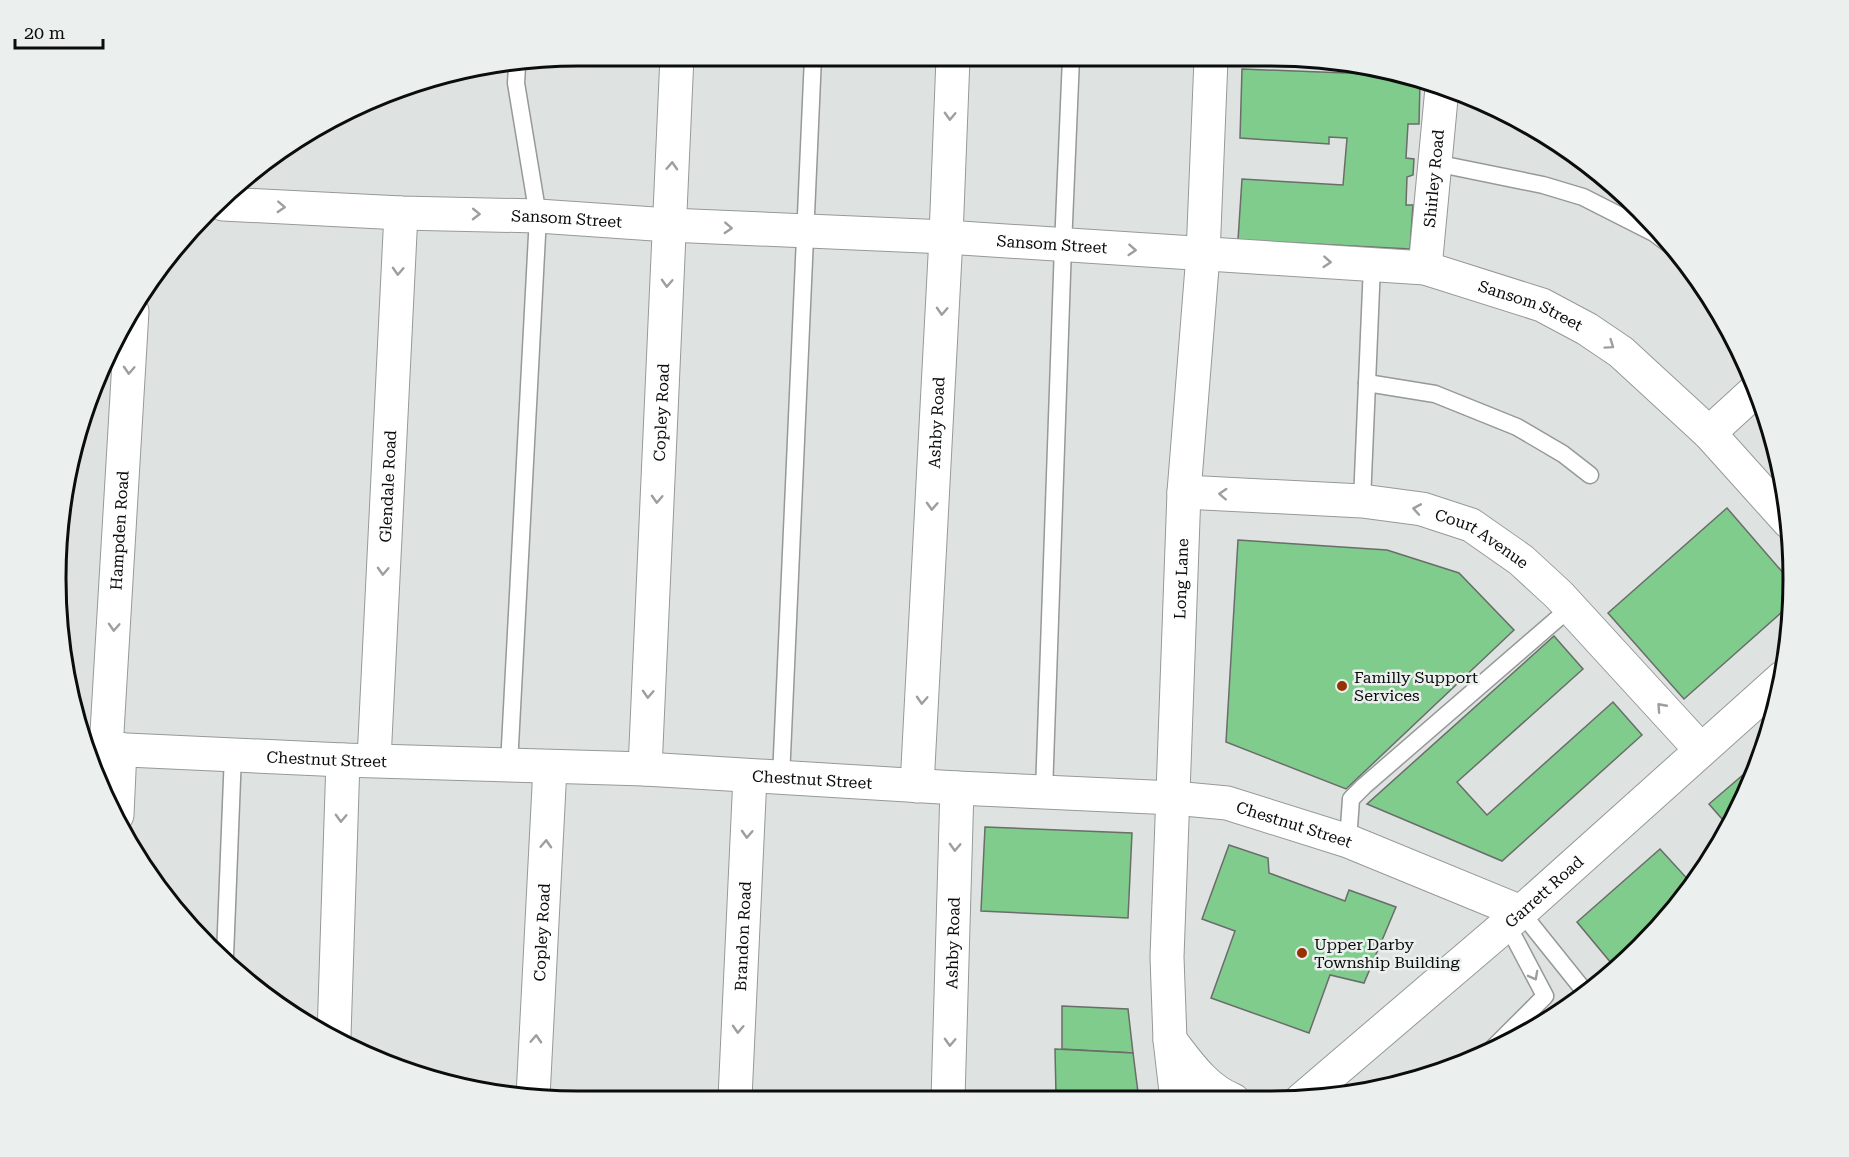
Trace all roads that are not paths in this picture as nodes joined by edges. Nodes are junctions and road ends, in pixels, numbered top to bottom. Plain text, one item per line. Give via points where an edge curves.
1 (677, 66) edge
2 (813, 66) edge
3 (953, 66) edge
4 (1071, 66) edge
5 (1211, 66) edge
6 (518, 69) edge
7 (1441, 95) edge
8 (1435, 163) junction
9 (229, 204) edge
10 (401, 213) junction
11 (538, 216) junction
12 (669, 225) junction
13 (1644, 228) edge
14 (806, 231) junction
15 (946, 237) junction
16 (1062, 246) junction
17 (1203, 255) junction
18 (1372, 265) junction
19 (1425, 268) junction
20 (131, 330) edge
21 (1367, 383) junction
22 (1749, 396) edge
23 (1710, 433) junction
24 (1590, 475) dead end
25 (1184, 492) junction
26 (1362, 501) junction
27 (1779, 510) edge
28 (1571, 607) junction
29 (1771, 688) edge
30 (103, 748) edge
31 (1701, 750) junction
32 (233, 754) junction
33 (358, 760) junction
34 (509, 765) junction
35 (550, 767) junction
36 (645, 769) junction
37 (766, 777) junction
38 (917, 786) junction
39 (957, 788) junction
40 (112, 789) edge
41 (1044, 792) junction
42 (1174, 798) junction
43 (1348, 841) junction
44 (1514, 918) junction
45 (225, 950) edge
46 (1580, 987) edge
47 (335, 1029) edge
48 (1510, 1031) edge
49 (1170, 1040) junction
50 (533, 1089) edge
51 (1308, 1090) edge
52 (736, 1091) edge
53 (948, 1091) edge
54 (1176, 1091) edge
55 (1216, 1091) edge

12 -> 1 street, Copley Road
2 - 14 lane
3 -> 15 street, Ashby Road
4 - 16 lane
5 - 17 street, Long Lane
6 - 11 lane via 516,83
7 - 8 street, Shirley Road
8 - 13 lane via 1543,184 1583,197
8 - 19 street, Shirley Road
9 -> 10 street, Sansom Street
10 -> 11 street, Sansom Street
10 -> 33 street, Glendale Road
11 - 12 street, Sansom Street
11 - 34 lane
12 -> 14 street, Sansom Street
12 -> 36 street, Copley Road
14 - 15 street, Sansom Street
14 - 37 lane
15 - 16 street, Sansom Street
15 -> 38 street, Ashby Road
16 -> 17 street, Sansom Street
16 - 41 lane
17 -> 18 street, Sansom Street
17 - 25 street, Long Lane
18 - 19 street, Sansom Street
18 - 21 lane
19 -> 23 street, Sansom Street via 1542,304 1587,328 1621,352
20 -> 30 street, Hampden Road
21 - 24 lane via 1435,394 1517,427
21 - 26 lane
22 - 23 street
23 - 27 street, Sansom Street
26 -> 25 street, Court Avenue
25 - 42 street, Long Lane
28 -> 26 street, Court Avenue via 1521,560 1471,525 1422,508
31 -> 28 street, Court Avenue
28 - 43 lane via 1351,799
29 - 31 street, Garrett Road
30 - 32 street, Chestnut Street
30 - 40 street, Hampden Road
31 - 44 street, Garrett Road
32 - 33 street, Chestnut Street
32 - 45 lane
33 - 34 street, Chestnut Street
33 -> 47 street, Glendale Road
34 - 35 street, Chestnut Street
35 - 36 street, Chestnut Street
50 -> 35 street, Copley Road
36 - 37 street, Chestnut Street
37 - 38 street, Chestnut Street
37 -> 52 street, Brandon Road
38 - 39 street, Chestnut Street
39 - 41 street, Chestnut Street
39 -> 53 street, Ashby Road
41 - 42 street, Chestnut Street
42 - 43 street, Chestnut Street via 1227,803
42 - 49 street, Long Lane via 1167,957
43 - 44 street, Chestnut Street
44 - 46 lane
44 -> 48 lane via 1545,996
44 - 51 street, Garrett Road
49 - 54 street, Long Lane
49 - 55 street

